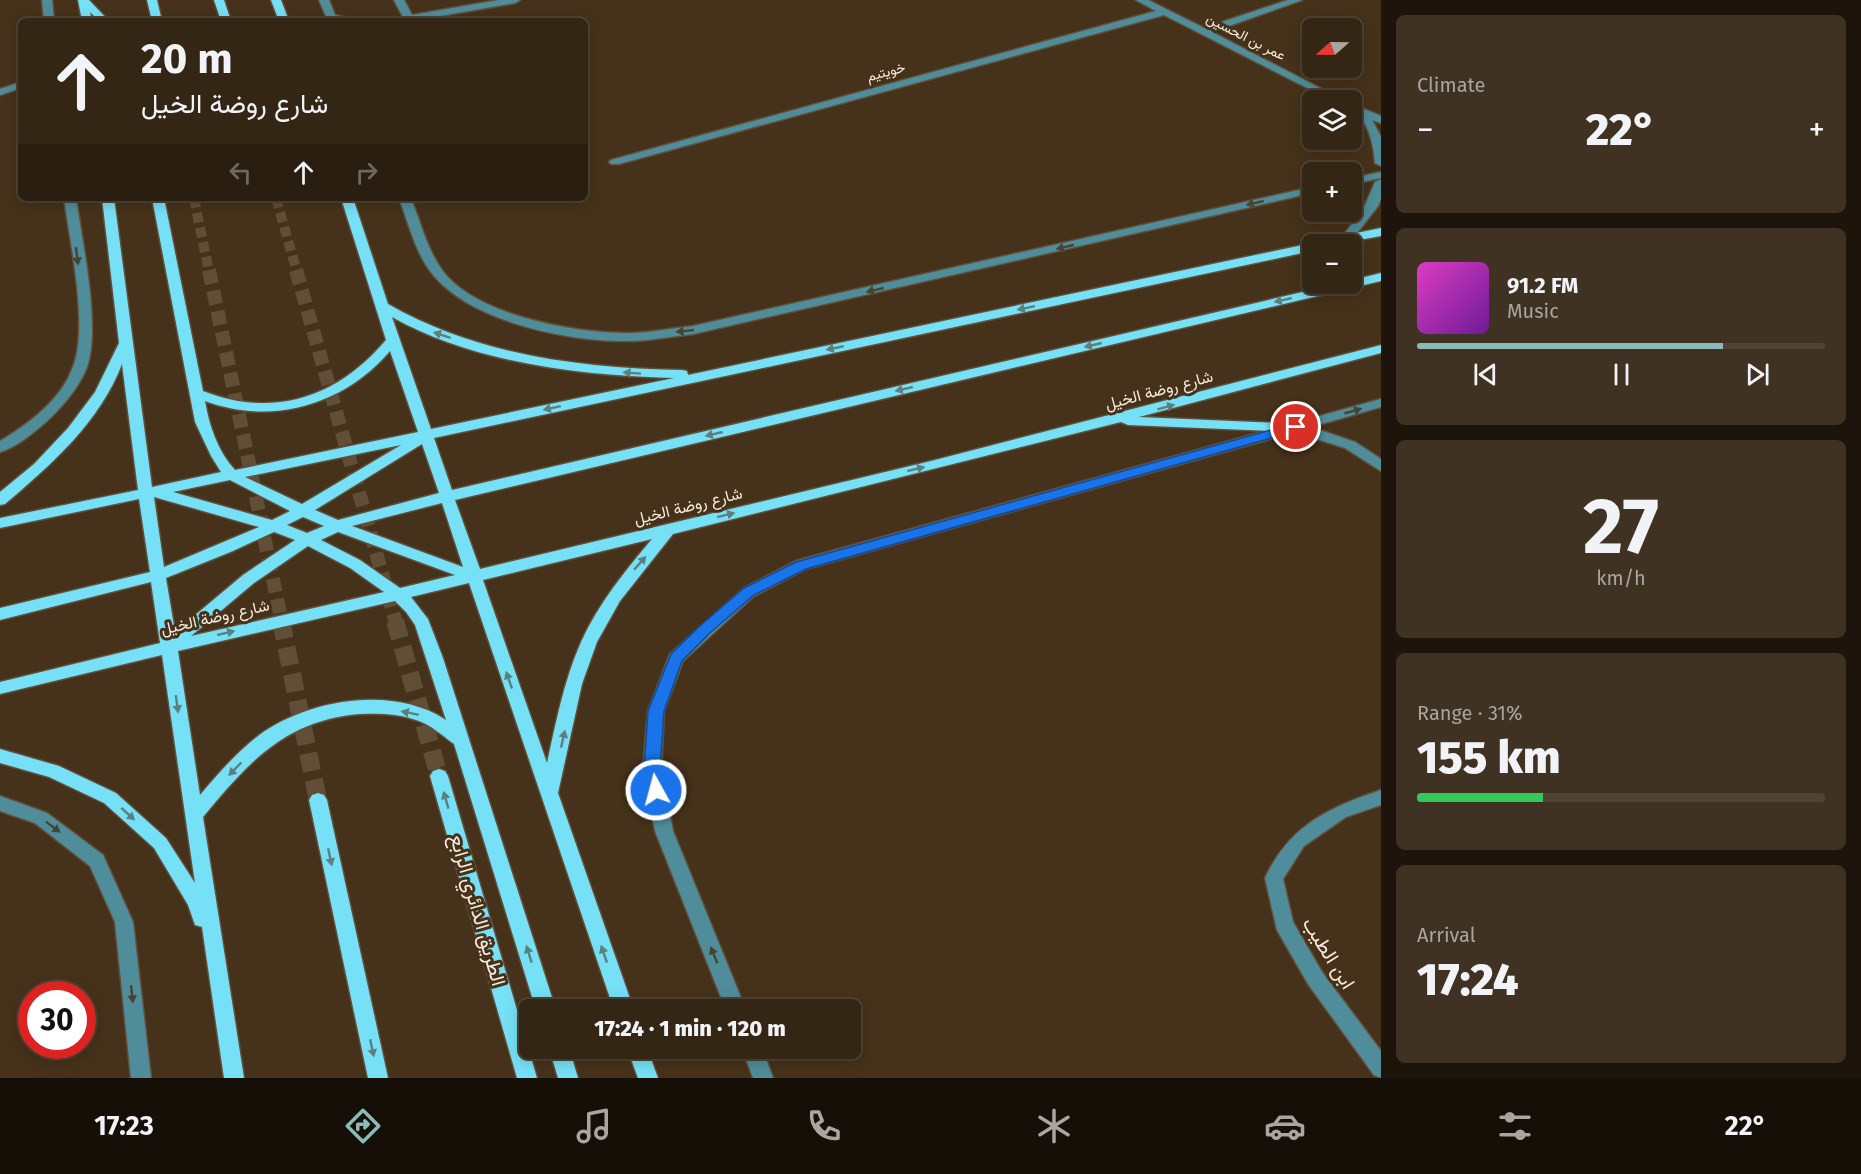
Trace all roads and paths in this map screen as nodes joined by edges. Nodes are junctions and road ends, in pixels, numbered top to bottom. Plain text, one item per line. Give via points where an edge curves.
1 (47, 0) edge
2 (83, 0) edge
3 (152, 0) edge
4 (219, 0) edge
5 (276, 0) edge
6 (324, 0) edge
7 (399, 0) edge
8 (515, 0) edge
9 (1141, 0) edge
10 (1297, 0) edge
11 (1165, 12) junction
12 (49, 18) edge
13 (86, 18) edge
14 (101, 18) edge
15 (156, 18) edge
16 (225, 18) edge
17 (283, 18) edge
18 (332, 18) edge
19 (408, 18) edge
20 (415, 18) edge
21 (1203, 32) junction
22 (18, 86) edge
23 (1318, 90) edge
24 (0, 92) edge
25 (18, 92) edge
26 (1363, 113) joint
27 (1381, 120) edge
28 (615, 162) dead end
29 (1381, 163) edge
30 (1381, 176) edge
31 (1362, 179) edge
32 (1381, 182) edge
33 (1302, 192) edge
34 (70, 201) edge
35 (108, 201) edge
36 (159, 201) edge
37 (348, 201) edge
38 (406, 201) edge
39 (1381, 232) edge
40 (1351, 234) edge
41 (1362, 236) edge
42 (1302, 249) edge
43 (1381, 277) edge
44 (382, 306) junction
45 (124, 340) junction
46 (393, 340) junction
47 (1381, 349) edge
48 (712, 374) junction
49 (196, 393) junction
50 (1381, 403) edge
51 (1113, 421) junction
52 (1296, 427) junction
53 (426, 435) junction
54 (0, 447) edge
55 (1381, 466) edge
56 (230, 473) junction
57 (146, 491) junction
58 (448, 497) junction
59 (0, 500) edge
60 (302, 511) junction
61 (0, 523) edge
62 (275, 525) junction
63 (337, 526) junction
64 (669, 529) junction
65 (308, 540) junction
66 (158, 575) junction
67 (475, 576) junction
68 (397, 594) junction
69 (0, 614) edge
70 (169, 646) junction
71 (0, 688) edge
72 (461, 740) junction
73 (0, 756) edge
74 (439, 776) tunnel mouth
75 (549, 795) junction
76 (1381, 797) edge
77 (318, 800) tunnel mouth
78 (0, 803) edge
79 (195, 815) junction
80 (219, 974) junction
81 (543, 999) edge
82 (620, 999) edge
83 (732, 999) edge
84 (562, 1059) edge
85 (642, 1059) edge
86 (756, 1059) edge
87 (1381, 1068) edge
88 (141, 1078) edge
89 (234, 1078) edge
90 (378, 1078) edge
91 (527, 1078) edge
92 (568, 1078) edge
93 (648, 1078) edge
94 (763, 1078) edge

1 - 12 street
2 - 13 main road
2 - 14 main road
3 - 15 main road
4 - 16 main road
5 - 17 main road
6 - 18 street
7 - 19 street
8 - 20 street
9 - 11 street, عمر بن الحسين
10 - 21 street
11 - 21 street, عمر بن الحسين
11 - 28 street, خويتيم
21 - 23 street, عمر بن الحسين
22 - 24 street
24 - 25 street
26 - 27 street
26 - 29 street via 1379,144
30 - 31 street
32 - 40 street via 1365,219
33 -> 38 street via 693,330 629,337 540,325 457,292 439,275 427,254
34 -> 54 street via 86,335 81,366 61,400 23,435
35 - 45 main road
36 - 49 main road
37 - 44 main road
39 - 41 main road
42 -> 48 main road
43 -> 58 main road
44 - 46 main road
48 -> 44 main road via 635,374 561,366 491,351 429,330
45 - 57 main road
45 - 59 main road via 97,403 37,470
46 - 49 main road via 372,365 345,386 308,400 267,407 228,405
46 - 53 main road
51 -> 47 main road, شارع روضة الخيل
48 -> 53 main road
49 - 56 main road via 202,422
52 -> 50 street
51 - 52 main road
64 -> 51 main road, شارع روضة الخيل
52 - 55 street via 1350,445
83 -> 52 street via 664,831 652,769 656,711 676,658 749,592 801,565
53 - 56 main road
53 - 58 main road
53 - 60 main road
56 - 57 main road
56 - 60 main road
57 - 61 main road
57 - 62 main road
57 - 66 main road
58 - 63 main road
58 - 67 main road
60 - 62 main road
60 - 63 main road
62 - 65 main road
62 - 66 main road
63 - 65 main road
63 - 67 main road
64 - 67 main road, شارع روضة الخيل
75 -> 64 main road via 576,677 598,623 629,576
65 - 68 main road via 338,553
65 - 70 main road via 262,569
66 - 69 main road
66 - 70 main road
67 - 68 main road, شارع روضة الخيل
75 -> 67 main road
70 -> 68 main road, شارع روضة الخيل
68 - 72 main road via 420,620
70 - 71 main road, شارع روضة الخيل
70 -> 79 main road
72 -> 79 main road via 424,716 376,706 324,712 275,733 235,768
81 -> 72 main road
73 -> 80 main road via 52,771 110,798 160,843 197,902
91 -> 74 main road, الطريق الدائري الرابع
82 -> 75 main road
76 - 87 street, ابن الطيب via 1340,812 1298,841 1274,878 1284,924 1315,978
77 -> 90 main road
78 -> 88 street via 41,818 97,861 124,922
79 - 80 main road
80 - 89 main road
84 - 92 main road
85 - 93 main road
86 - 94 street

